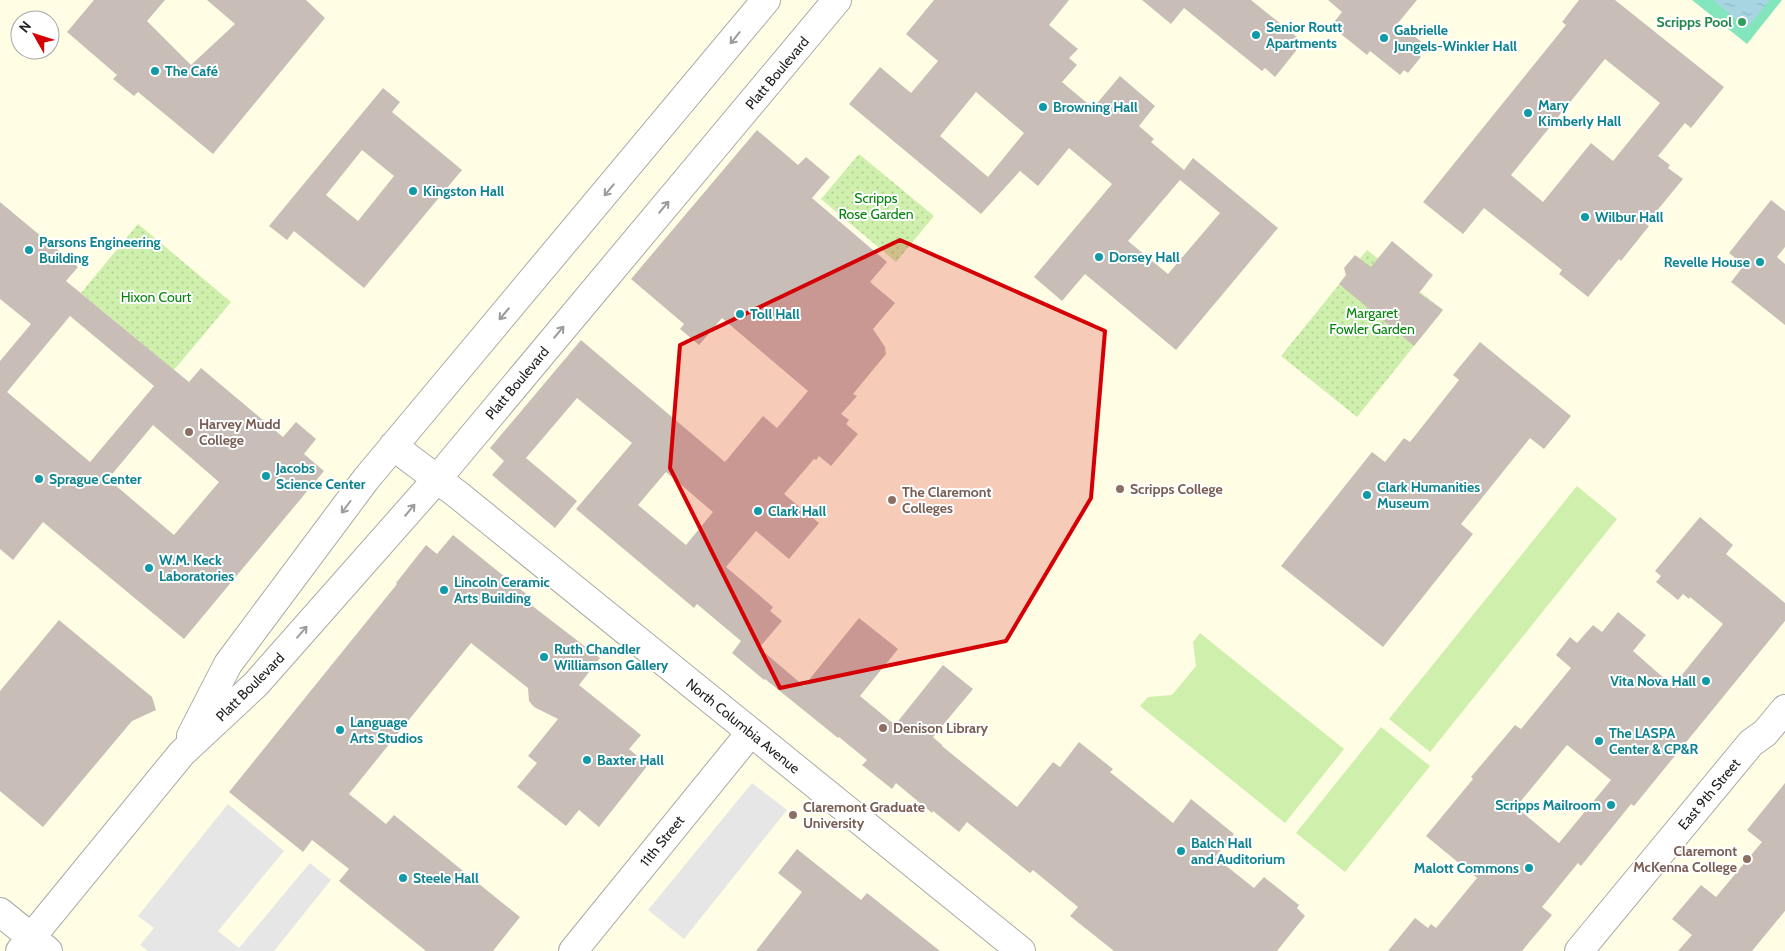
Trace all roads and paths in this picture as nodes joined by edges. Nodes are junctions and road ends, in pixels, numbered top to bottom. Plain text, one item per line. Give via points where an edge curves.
1 (766, 0) edge
2 (837, 0) edge
3 (394, 446) junction
4 (437, 479) junction
5 (1785, 709) edge
6 (751, 732) junction
7 (182, 753) junction
8 (0, 912) edge
9 (33, 946) edge
10 (573, 951) edge
11 (1020, 951) edge
12 (1578, 951) edge

1 -> 3 street, Platt Boulevard
4 -> 2 street, Platt Boulevard
3 - 4 street, North Columbia Avenue
3 -> 7 street, Platt Boulevard via 228,664
4 - 6 street, North Columbia Avenue
7 -> 4 street, Platt Boulevard via 256,684
5 - 12 street, East 9th Street via 1765,733 1751,743
6 - 10 street, 11th Street
6 - 11 street, North Columbia Avenue
7 - 9 street, Platt Boulevard
8 - 9 street

